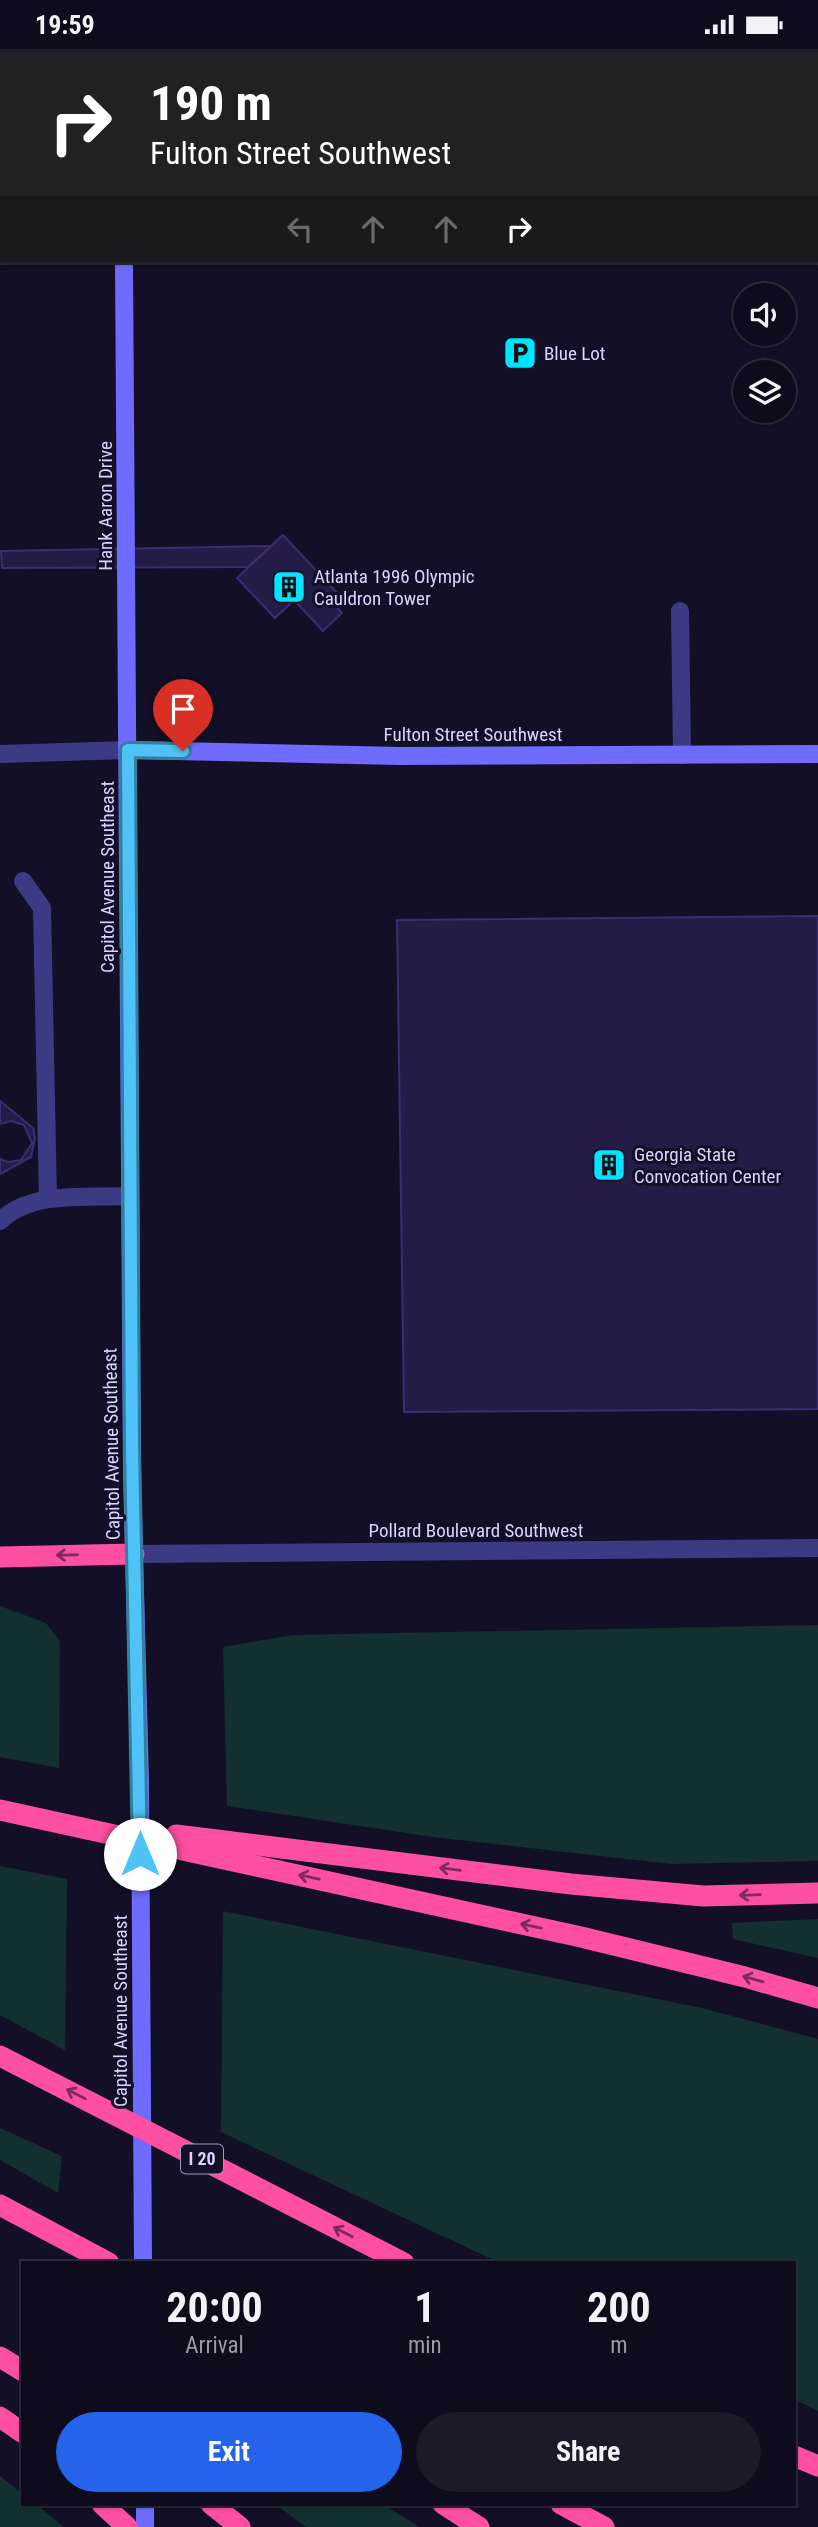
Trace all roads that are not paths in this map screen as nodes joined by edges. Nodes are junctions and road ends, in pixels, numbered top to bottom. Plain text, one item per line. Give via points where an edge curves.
1 (124, 263) edge
2 (680, 611) dead end
3 (128, 750) junction
4 (0, 754) edge
5 (818, 754) edge
6 (681, 755) junction
7 (23, 881) dead end
8 (130, 1196) junction
9 (48, 1199) junction
10 (0, 1221) edge
11 (818, 1548) edge
12 (134, 1554) junction
13 (0, 1557) edge
14 (0, 1810) edge
15 (54, 1821) junction
16 (818, 1893) edge
17 (818, 1999) edge
18 (0, 2056) edge
19 (0, 2207) edge
20 (76, 2261) edge
21 (105, 2261) edge
22 (143, 2261) edge
23 (400, 2261) edge
24 (0, 2357) edge
25 (21, 2370) edge
26 (0, 2417) edge
27 (21, 2432) edge
28 (796, 2457) edge
29 (818, 2466) edge
30 (104, 2506) edge
31 (145, 2506) edge
32 (214, 2506) edge
33 (446, 2506) edge
34 (565, 2506) edge
35 (127, 2527) edge
36 (145, 2527) edge
37 (240, 2527) edge
38 (479, 2527) edge
39 (604, 2527) edge

1 - 3 main road, Hank Aaron Drive
2 - 6 street
3 - 4 street
3 - 6 main road, Fulton Street Southwest
3 - 8 main road, Capitol Avenue Southeast
5 - 6 main road, Fulton Street Southwest
7 - 9 street via 42,908
8 - 9 street
8 - 12 main road, Capitol Avenue Southeast
9 - 10 street via 13,1208
11 - 12 street, Pollard Boulevard Southwest
12 -> 13 highway
12 - 22 main road, Capitol Avenue Southeast
14 - 15 highway
16 -> 15 highway via 703,1896 571,1884
17 -> 15 highway via 581,1937
23 -> 18 highway, I 20
19 - 20 highway
19 - 21 highway
24 - 25 highway
26 - 27 highway
28 - 29 highway
30 - 35 highway
31 - 36 main road
32 - 37 highway
33 - 38 highway
34 - 39 highway

